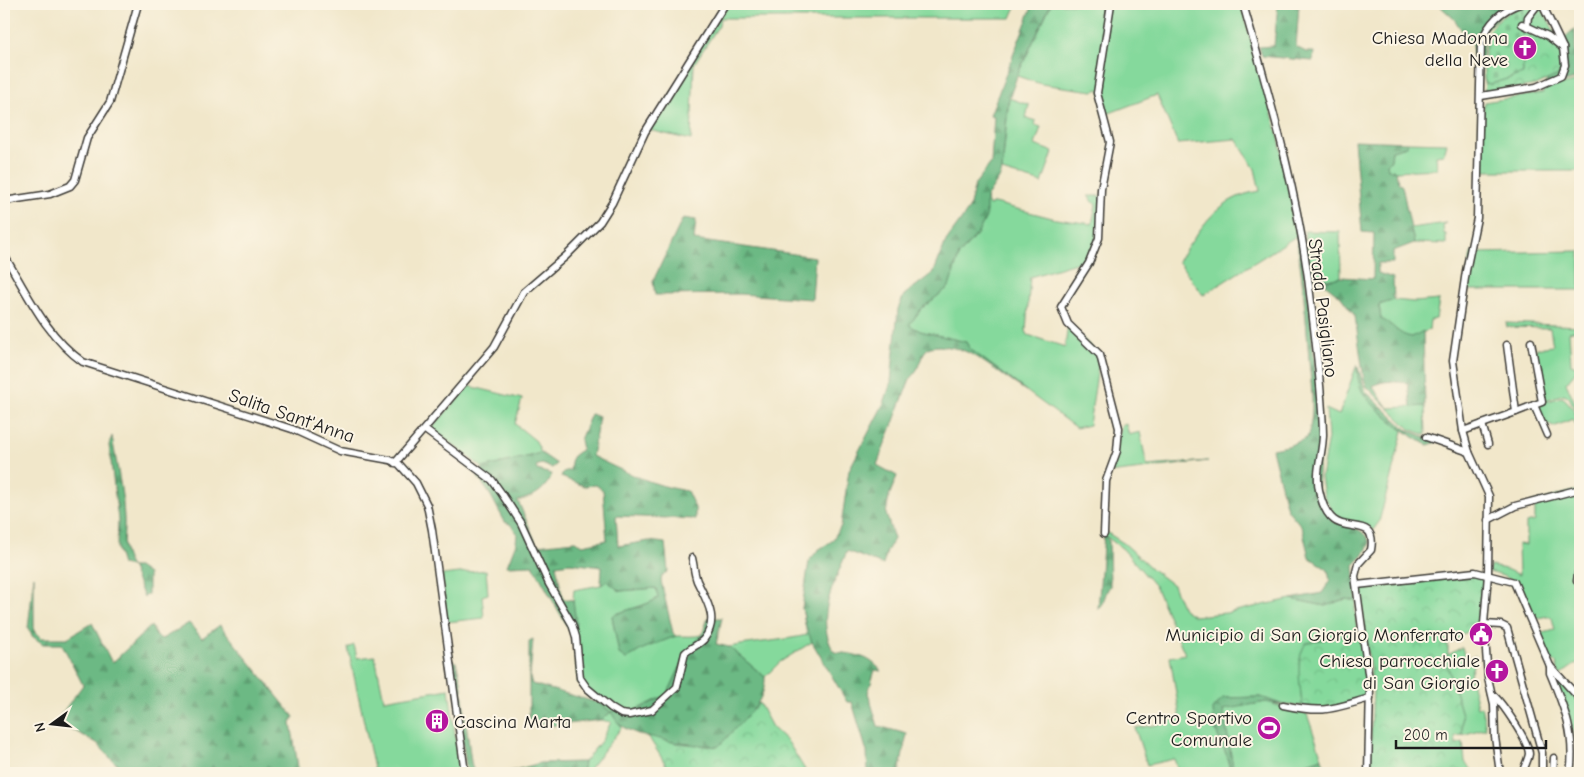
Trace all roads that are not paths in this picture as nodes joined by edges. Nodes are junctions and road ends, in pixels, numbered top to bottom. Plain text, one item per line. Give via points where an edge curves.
1 (138, 4) edge
2 (725, 4) edge
3 (1111, 4) edge
4 (1146, 4) edge
5 (1151, 4) edge
6 (1243, 4) edge
7 (1520, 4) edge
8 (1538, 4) edge
9 (1542, 4) edge
10 (1563, 48) junction
11 (1482, 96) junction
12 (4, 201) edge
13 (4, 255) edge
14 (1531, 342) dead end
15 (1507, 345) dead end
16 (1534, 405) junction
17 (1516, 412) junction
18 (1482, 424) junction
19 (424, 430) junction
20 (1463, 431) junction
21 (1547, 435) dead end
22 (1426, 437) dead end
23 (1488, 444) dead end
24 (1469, 452) junction
25 (395, 463) junction
26 (1580, 489) edge
27 (1488, 520) junction
28 (1104, 534) dead end
29 (692, 558) dead end
30 (1580, 560) edge
31 (1488, 574) junction
32 (1580, 582) edge
33 (1357, 584) junction
34 (1484, 624) junction
35 (1550, 666) junction
36 (1492, 694) junction
37 (1370, 698) junction
38 (1580, 700) edge
39 (1283, 705) dead end
40 (1554, 758) dead end
41 (465, 773) edge
42 (1368, 773) edge
43 (1500, 773) edge
44 (1522, 773) edge
45 (1542, 773) edge
46 (1553, 773) edge
47 (1570, 773) edge

1 - 12 street via 110,102 87,138 75,180 70,186 50,194
2 - 19 street via 645,132 600,222 524,292 494,347
3 - 28 street via 1097,93 1110,142 1101,190 1099,238 1090,263 1060,307 1068,324 1100,355 1119,428 1117,451 1106,482
4 - 5 street
6 - 33 street, Strada Pasigliano via 1281,137 1307,271 1323,432 1318,466 1320,492 1333,520 1360,526 1371,538 1371,550 1355,569
7 - 11 street via 1503,11 1486,30 1481,42
8 - 10 street via 1524,25 1548,36
9 - 10 street
10 - 11 street via 1565,65 1558,78 1536,87
11 - 20 street via 1477,218 1453,360
13 - 25 street, Salita Sant'Anna via 46,325 60,343 91,367 292,429 340,450
14 - 16 street via 1542,402
15 - 17 street
16 - 17 street
16 - 21 street
17 - 18 street
18 - 20 street
18 - 23 street
19 - 25 street
19 - 29 street via 492,480 502,494 521,523 549,584 572,624 580,678 617,713 629,715 652,710 674,692 685,653 708,634 711,610 695,574
20 - 24 street
22 - 24 street
24 - 27 street via 1488,492
25 - 41 street, Salita Sant'Anna via 416,483 430,516
26 - 27 street via 1516,506
27 - 31 street
30 - 32 street via 1577,581
31 - 33 street via 1475,572
31 - 34 street
31 - 35 street via 1514,582
33 - 37 street
34 - 36 street
34 - 45 street via 1507,628 1542,753
35 - 38 street
35 - 47 street via 1572,738
36 - 43 street
36 - 44 street via 1522,733 1529,753
37 - 39 street via 1326,711
37 - 42 street
40 - 46 street

